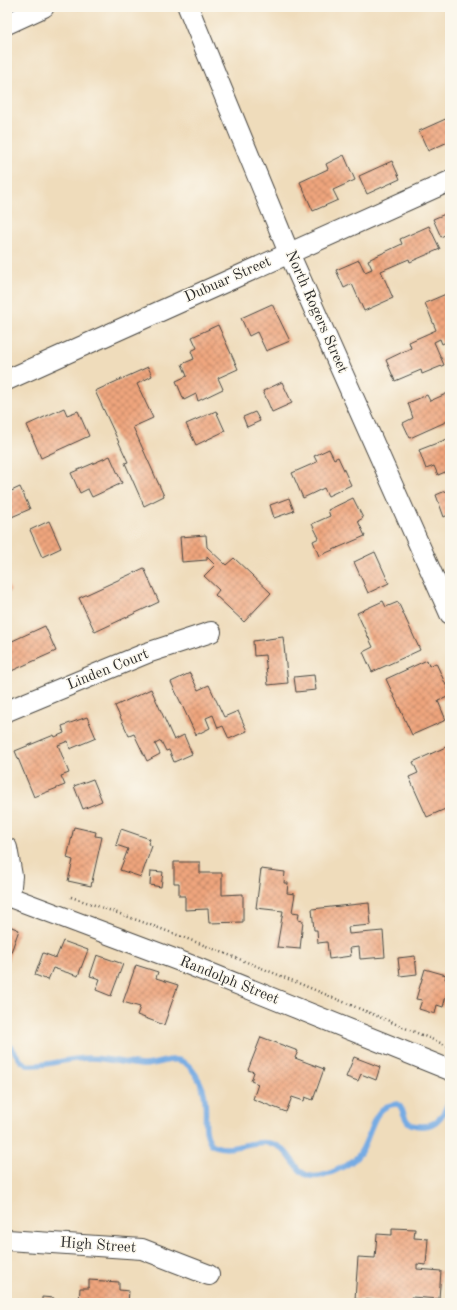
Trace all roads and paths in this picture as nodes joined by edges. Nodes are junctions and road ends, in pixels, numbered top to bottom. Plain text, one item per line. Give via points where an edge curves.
1 (44, 7) edge
2 (188, 7) edge
3 (7, 24) edge
4 (450, 181) edge
5 (289, 253) junction
6 (7, 380) edge
7 (450, 614) edge
8 (211, 632) dead end
9 (7, 712) edge
10 (7, 848) edge
11 (64, 895) dead end
12 (8, 896) edge
13 (450, 1047) edge
14 (450, 1070) edge
15 (7, 1240) edge
16 (209, 1275) dead end

1 - 3 street
2 - 5 street, North Rogers Street
4 - 5 street, Dubuar Street
5 - 6 street, Dubuar Street
5 - 7 street, North Rogers Street
8 - 9 street, Linden Court via 147,653
10 - 12 street via 12,876
11 - 13 path via 338,999
12 - 14 street, Randolph Street via 185,963
15 - 16 street, High Street via 142,1249

